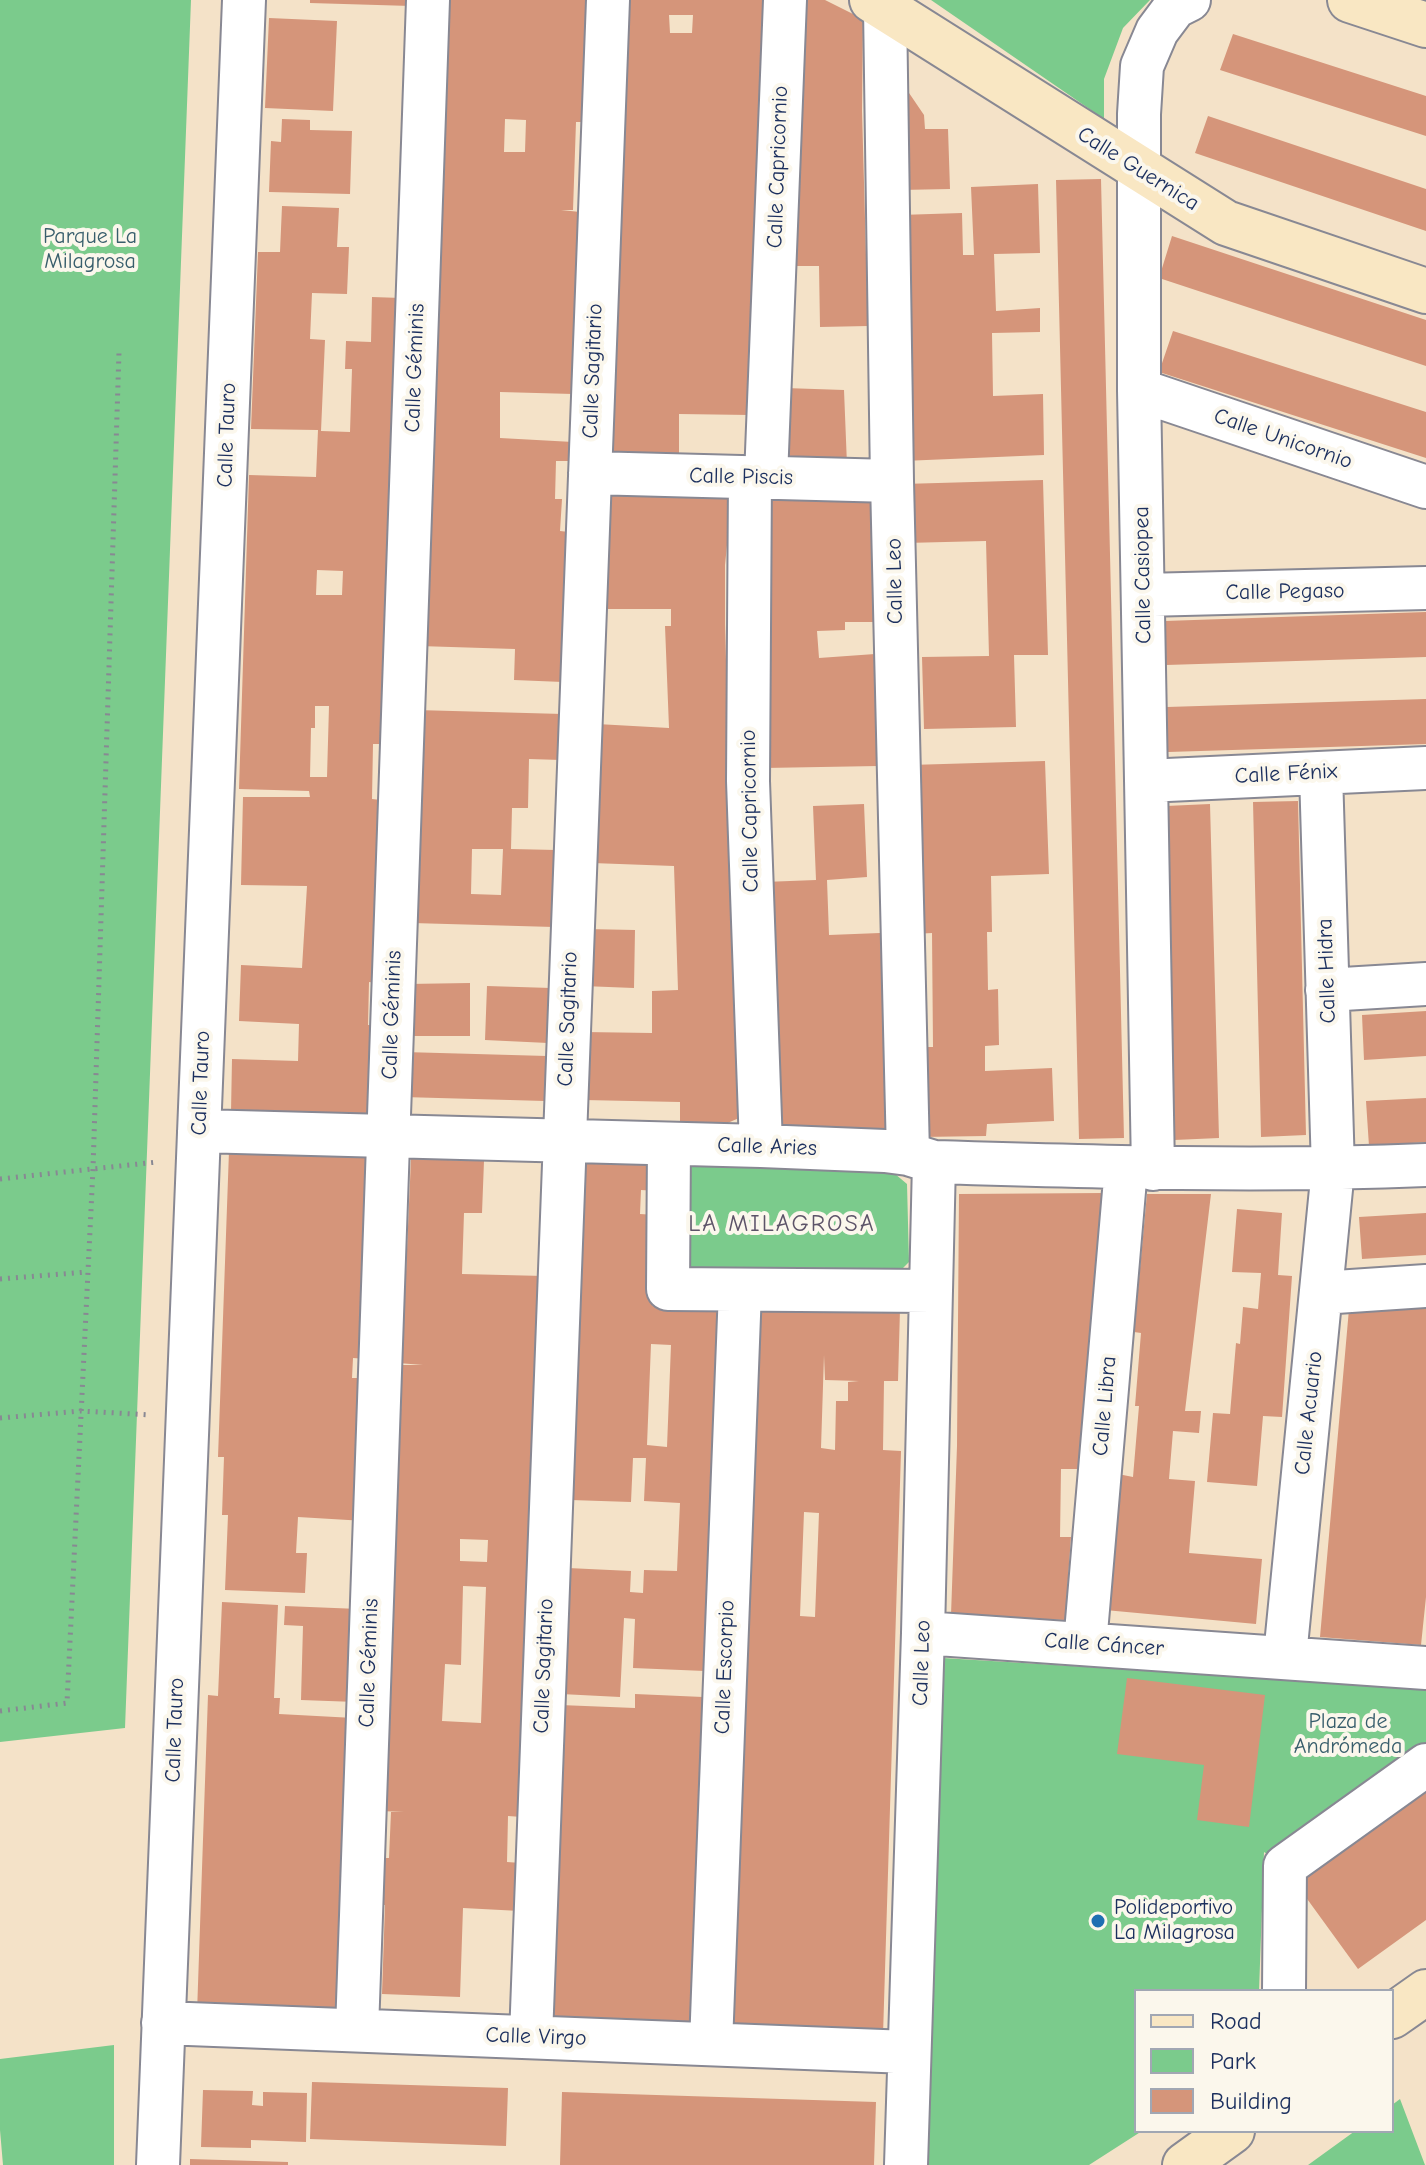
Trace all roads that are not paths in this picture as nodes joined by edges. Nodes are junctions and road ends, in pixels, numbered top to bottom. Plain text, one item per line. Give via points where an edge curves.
1 (244, 0) edge
2 (428, 0) edge
3 (608, 0) edge
4 (785, 0) edge
5 (1189, 0) edge
6 (1350, 0) edge
7 (878, 4) edge
8 (1426, 25) edge
9 (1138, 170) junction
10 (1426, 291) edge
11 (1139, 390) junction
12 (590, 473) junction
13 (758, 477) junction
14 (892, 481) junction
15 (1426, 487) edge
16 (1426, 588) edge
17 (1144, 595) junction
18 (1426, 768) edge
19 (1321, 773) junction
20 (1146, 781) junction
21 (1426, 984) edge
22 (1327, 990) junction
23 (388, 1136) junction
24 (563, 1141) junction
25 (199, 1144) junction
26 (669, 1144) junction
27 (761, 1146) junction
28 (921, 1158) junction
29 (1426, 1165) edge
30 (1140, 1169) junction
31 (1333, 1169) junction
32 (1426, 1286) edge
33 (740, 1290) junction
34 (931, 1291) junction
35 (1321, 1293) junction
36 (923, 1633) junction
37 (1085, 1644) junction
38 (1285, 1656) junction
39 (1426, 1668) edge
40 (1426, 1765) edge
41 (1284, 1989) edge
42 (1426, 1992) edge
43 (1394, 2015) edge
44 (163, 2023) junction
45 (357, 2030) junction
46 (531, 2037) junction
47 (711, 2044) junction
48 (908, 2052) junction
49 (1229, 2133) edge
50 (158, 2165) edge
51 (906, 2165) edge
52 (1185, 2165) edge

1 - 25 street, Calle Tauro
2 - 23 street, Calle Géminis
3 - 12 street, Calle Sagitario
4 - 13 street, Calle Capricornio
5 - 9 street, Calle Casiopea via 1175,7 1157,31 1142,66
6 - 8 street
7 - 9 street, Calle Guernica
7 - 14 street, Calle Leo
9 - 10 street, Calle Guernica via 1226,223
9 - 11 street, Calle Casiopea
11 - 15 street, Calle Unicornio
11 - 17 street, Calle Casiopea
12 - 13 street, Calle Piscis
12 - 24 street, Calle Sagitario
13 - 14 street, Calle Piscis
13 - 27 street, Calle Capricornio via 748,781
14 - 28 street, Calle Leo
16 - 17 street, Calle Pegaso
17 - 20 street, Calle Casiopea
18 - 19 street, Calle Fénix
19 - 20 street, Calle Fénix
19 - 22 street, Calle Hidra
20 - 30 street, Calle Casiopea
21 - 22 street
22 - 31 street, Calle Hidra
23 - 24 street, Calle Aries
23 - 25 street, Calle Aries
23 - 45 street, Calle Géminis
24 - 26 street, Calle Aries
24 - 46 street, Calle Sagitario
25 - 44 street, Calle Tauro
26 - 27 street, Calle Aries
26 - 33 street via 668,1289
27 - 28 street, Calle Aries
28 - 30 street, Calle Aries
28 - 34 street, Calle Leo
29 - 31 street, Calle Aries
30 - 31 street, Calle Aries
30 - 37 street, Calle Libra
31 - 35 street, Calle Acuario
32 - 35 street
33 - 34 street
33 - 47 street, Calle Escorpio
34 - 36 street, Calle Leo
35 - 38 street, Calle Acuario
36 - 37 street, Calle Cáncer
36 - 48 street, Calle Leo
37 - 38 street, Calle Cáncer
38 - 39 street
40 - 41 street via 1285,1866
42 - 43 street
44 - 45 street, Calle Virgo
44 - 50 street, Calle Tauro
45 - 46 street, Calle Virgo
46 - 47 street, Calle Virgo
47 - 48 street, Calle Virgo
48 - 51 street, Calle Leo
49 - 52 street

